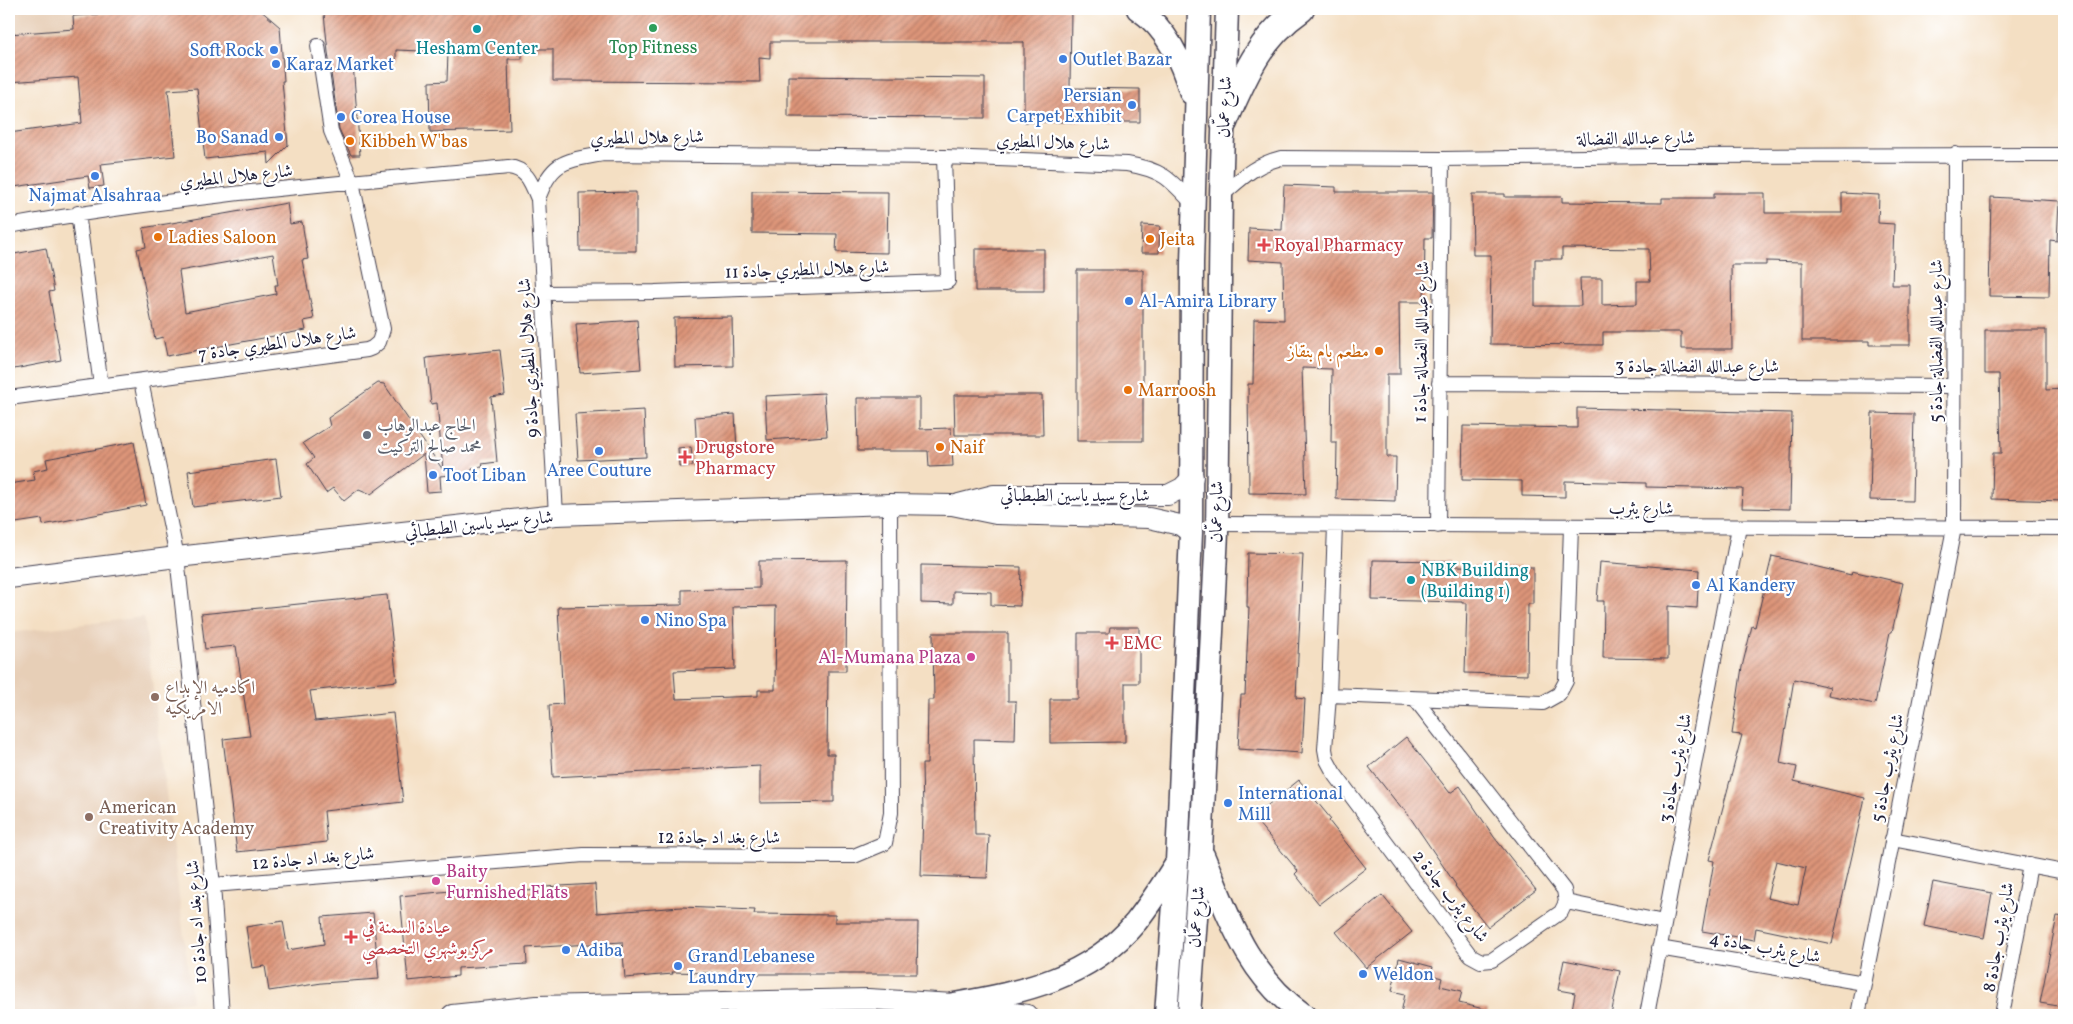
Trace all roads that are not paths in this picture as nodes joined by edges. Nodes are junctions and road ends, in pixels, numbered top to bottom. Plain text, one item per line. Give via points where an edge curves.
1 (1138, 9) edge
2 (1199, 9) edge
3 (1228, 9) edge
4 (1301, 9) edge
5 (318, 46) dead end
6 (1196, 110) junction
7 (1224, 122) junction
8 (1955, 154) junction
9 (2064, 155) edge
10 (944, 157) junction
11 (1442, 159) junction
12 (352, 182) junction
13 (1221, 196) junction
14 (538, 199) junction
15 (1194, 205) junction
16 (78, 213) junction
17 (9, 226) edge
18 (543, 293) junction
19 (141, 381) junction
20 (1439, 383) junction
21 (101, 386) junction
22 (1954, 386) junction
23 (9, 398) edge
24 (1193, 477) junction
25 (890, 504) junction
26 (952, 505) junction
27 (556, 515) junction
28 (1217, 524) junction
29 (1335, 525) junction
30 (1438, 526) junction
31 (1571, 526) junction
32 (1739, 527) junction
33 (1954, 528) junction
34 (2064, 528) edge
35 (1191, 533) junction
36 (177, 557) junction
37 (9, 578) edge
38 (1329, 694) junction
39 (1415, 699) junction
40 (1892, 839) junction
41 (1201, 849) junction
42 (1177, 862) junction
43 (2030, 865) junction
44 (2064, 872) edge
45 (212, 885) junction
46 (1566, 902) junction
47 (1664, 922) junction
48 (1659, 948) junction
49 (1864, 983) junction
50 (954, 1004) junction
51 (222, 1015) edge
52 (452, 1015) edge
53 (1027, 1015) edge
54 (1166, 1015) edge
55 (1189, 1015) edge
56 (1304, 1015) edge
57 (1647, 1015) edge
58 (1858, 1015) edge
59 (2002, 1015) edge

1 - 6 main road via 1155,24 1178,55
2 - 6 main road, شارع عمّان
3 - 7 main road, شارع عمّان
4 - 7 highway via 1277,29 1258,52
5 - 12 street, شارع هلال المطيري جادة 7 via 330,131
6 - 15 main road, شارع عمّان
7 - 13 main road, شارع عمّان
8 - 9 street, شارع عبدالله الفضالة
8 - 11 street, شارع عبدالله الفضالة
8 - 22 street, شارع عبدالله الفضالة جادة 5
10 - 14 street, شارع هلال المطيري via 603,154 570,160 557,167 545,179
10 - 15 street, شارع هلال المطيري via 1127,164 1149,168 1173,182
10 - 18 street, شارع هلال المطيري جادة 11 via 946,282
11 - 13 street, شارع عبدالله الفضالة via 1281,158 1263,163
11 - 20 street, شارع عبدالله الفضالة جادة 1
12 - 14 street, شارع هلال المطيري via 508,167 522,171
12 - 16 street, شارع هلال المطيري
12 - 19 street, شارع هلال المطيري جادة 7 via 383,329 382,339 376,346 367,350
13 - 28 main road, شارع عمّان
14 - 18 street, شارع هلال المطيري جادة 9
15 - 24 main road, شارع عمّان
16 - 17 street, شارع هلال المطيري
16 - 21 street
18 - 27 street, شارع هلال المطيري جادة 9
19 - 21 street, شارع هلال المطيري جادة 7
19 - 36 street
20 - 22 street, شارع عبدالله الفضالة جادة 3
20 - 30 street, شارع عبدالله الفضالة جادة 1
21 - 23 street, شارع هلال المطيري جادة 7
22 - 33 street, شارع عبدالله الفضالة جادة 5
24 - 26 street, شارع سيد ياسين الطبطبائي via 1168,495 994,495
24 - 35 main road, شارع عمّان
25 - 26 street, شارع سيد ياسين الطبطبائي
25 - 27 street, شارع سيد ياسين الطبطبائي
25 - 45 street, شارع بغد اد جادة 12 via 891,813 885,843 854,856 584,855
26 - 35 street, شارع سيد ياسين الطبطبائي via 996,514 1149,518 1180,525
27 - 36 street, شارع سيد ياسين الطبطبائي
28 - 29 street, شارع يثرب
28 - 41 main road, شارع عمّان
29 - 30 street, شارع يثرب
29 - 38 street, شارع يثرب جادة 2
30 - 31 street, شارع يثرب
31 - 32 street, شارع يثرب
31 - 39 street via 1566,680 1559,694 1543,702
32 - 33 street, شارع يثرب
32 - 47 street, شارع يثرب جادة 3
33 - 34 street, شارع يثرب
33 - 40 street, شارع يثرب جادة 5
35 - 42 main road, شارع عمّان
36 - 37 street, شارع سيد ياسين الطبطبائي
36 - 45 street, شارع بغد اد جادة 10
38 - 39 street
38 - 46 street, شارع يثرب جادة 2 via 1325,748 1334,773 1470,955 1481,961 1492,960 1561,912
39 - 46 street via 1564,890
40 - 43 street
40 - 49 street, شارع يثرب جادة 5
41 - 55 main road, شارع عمّان
41 - 56 main road via 1259,973
42 - 50 main road via 1135,923 1084,966 1025,990
42 - 54 main road, شارع عمّان
43 - 44 street
43 - 59 street, شارع يثرب جادة 8
45 - 51 street, شارع بغد اد جادة 10
46 - 47 street
47 - 48 street, شارع يثرب جادة 3
48 - 49 street, شارع يثرب جادة 4
48 - 57 street, شارع يثرب جادة 3
49 - 58 street, شارع يثرب جادة 5
50 - 52 street via 868,999 625,1004 537,1006
50 - 53 street

